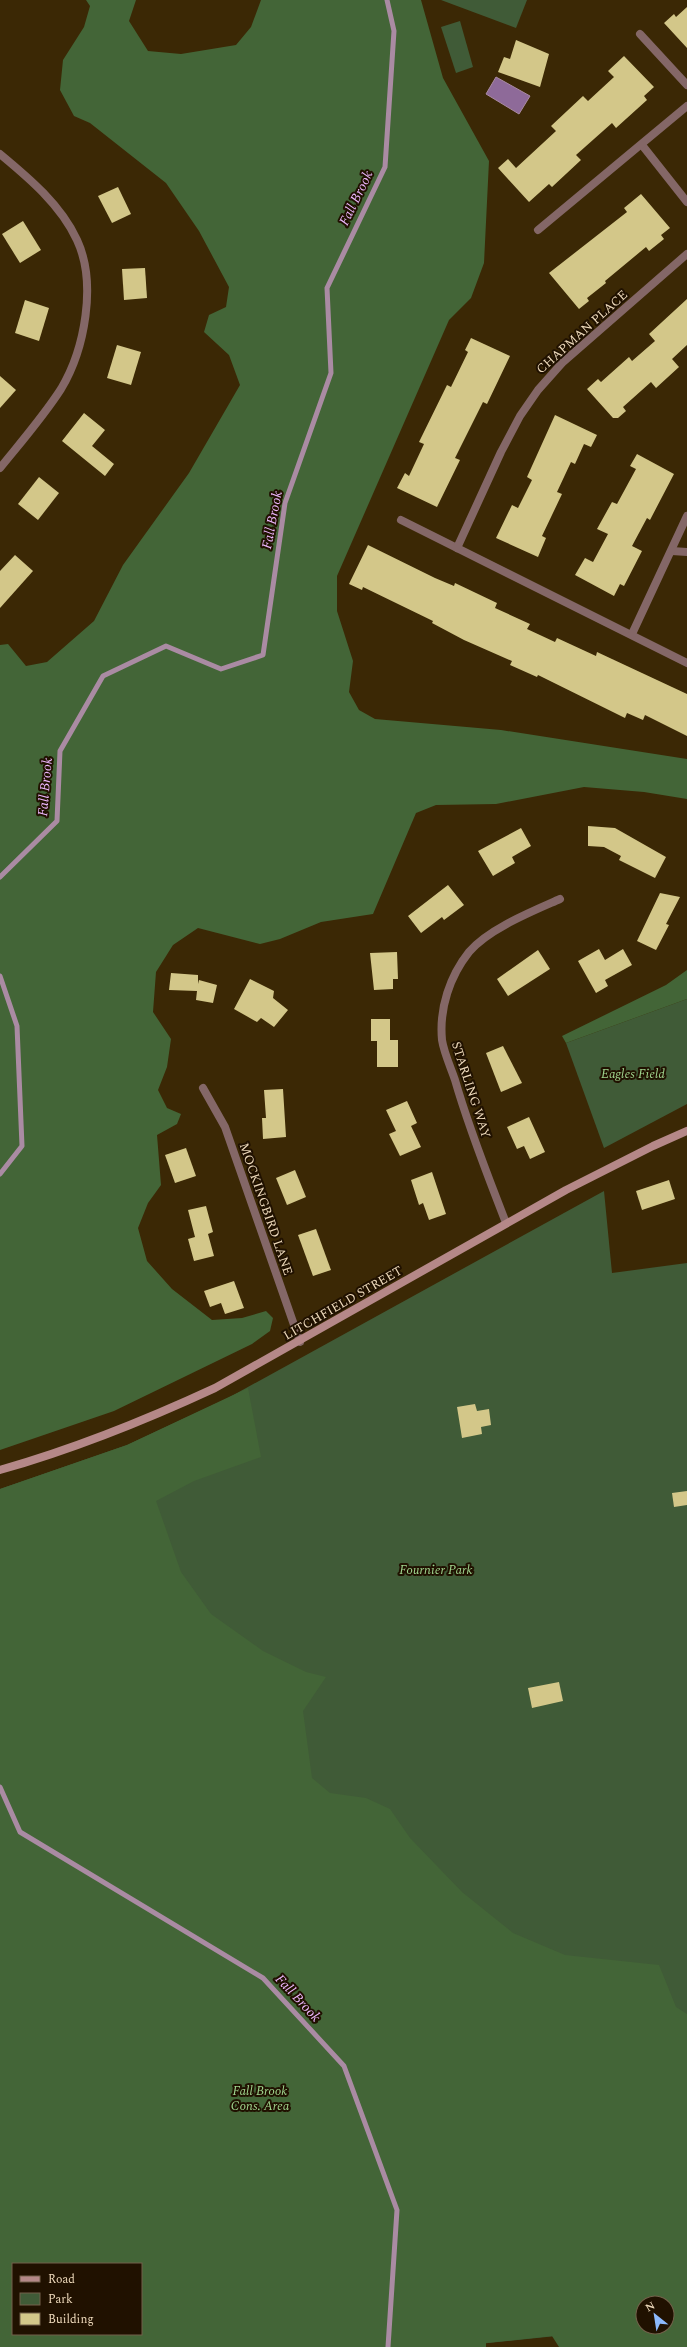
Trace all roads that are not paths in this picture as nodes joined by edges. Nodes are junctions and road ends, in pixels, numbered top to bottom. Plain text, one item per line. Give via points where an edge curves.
1 (640, 34) dead end
2 (687, 85) edge
3 (687, 106) edge
4 (642, 145) junction
5 (0, 154) edge
6 (687, 202) edge
7 (538, 230) dead end
8 (687, 254) edge
9 (0, 468) edge
10 (687, 516) edge
11 (401, 520) dead end
12 (457, 548) junction
13 (672, 551) junction
14 (687, 552) edge
15 (632, 634) junction
16 (687, 663) edge
17 (560, 899) dead end
18 (203, 1088) dead end
19 (687, 1131) edge
20 (506, 1223) junction
21 (300, 1342) junction
22 (0, 1470) edge

1 - 2 street
3 - 4 street
4 - 6 street
4 - 7 street
5 - 9 street via 57,208 77,240 86,277 86,316 78,353 61,388 40,419
8 - 12 street, CHAPMAN PLACE via 562,363 529,401 504,446
10 - 13 street
11 - 12 street
12 - 15 street
13 - 14 street
13 - 15 street
15 - 16 street
17 - 20 street, STARLING WAY via 494,932 470,951 453,976 443,1005 442,1040 463,1107
18 - 21 street, MOCKINGBIRD LANE via 225,1127
19 - 20 main road, LITCHFIELD STREET via 584,1180
20 - 21 main road, LITCHFIELD STREET
21 - 22 main road, LITCHFIELD STREET via 181,1404 74,1447

